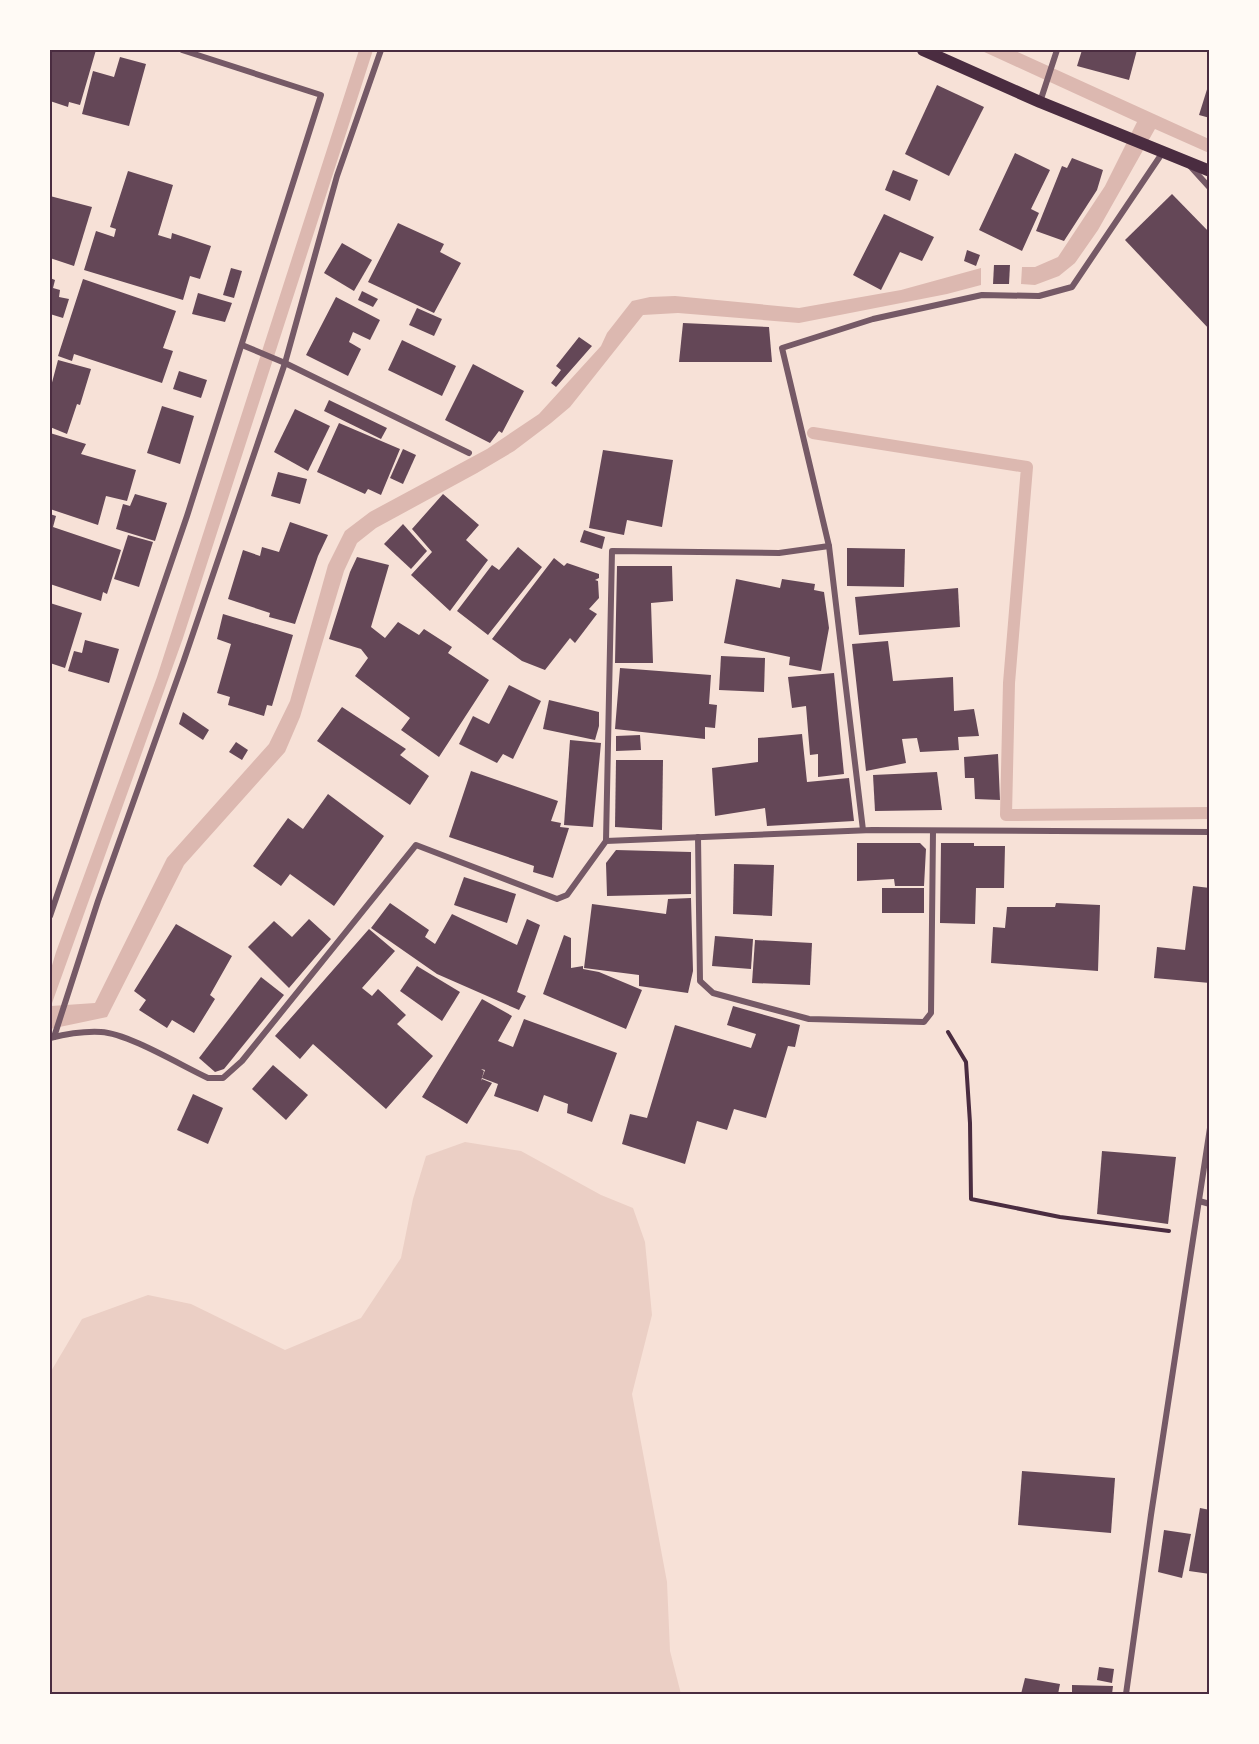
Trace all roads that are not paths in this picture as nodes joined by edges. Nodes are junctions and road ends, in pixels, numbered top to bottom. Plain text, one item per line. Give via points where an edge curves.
1 (182, 50) edge
2 (381, 50) edge
3 (923, 50) edge
4 (1057, 50) edge
5 (1040, 102) junction
6 (1163, 152) junction
7 (1186, 161) junction
8 (1209, 171) edge
9 (1209, 188) edge
10 (242, 345) junction
11 (285, 363) junction
12 (469, 453) dead end
13 (829, 546) junction
14 (863, 830) junction
15 (933, 831) junction
16 (1209, 832) edge
17 (698, 837) junction
18 (606, 841) junction
19 (50, 916) edge
20 (52, 1038) edge
21 (1209, 1128) edge
22 (1199, 1201) junction
23 (1209, 1204) edge
24 (1126, 1695) edge

1 - 10 street via 321,94
2 - 11 street via 337,176
3 - 5 main road
4 - 5 street
5 - 6 main road
6 - 7 main road
6 - 13 street via 1072,287 1039,296 982,295 873,320 782,348
7 - 8 main road
7 - 9 street
10 - 11 street
10 - 19 street
11 - 12 street
11 - 20 street
13 - 14 street
13 - 18 street via 779,553 612,551
14 - 15 street
14 - 17 street
15 - 16 street
15 - 17 street via 932,1014 924,1022 809,1019 713,993 700,981
17 - 18 street
18 - 20 street via 567,895 557,899 416,845 242,1061 223,1078 208,1078 125,1038 103,1032
21 - 22 street
22 - 23 street
22 - 24 street

